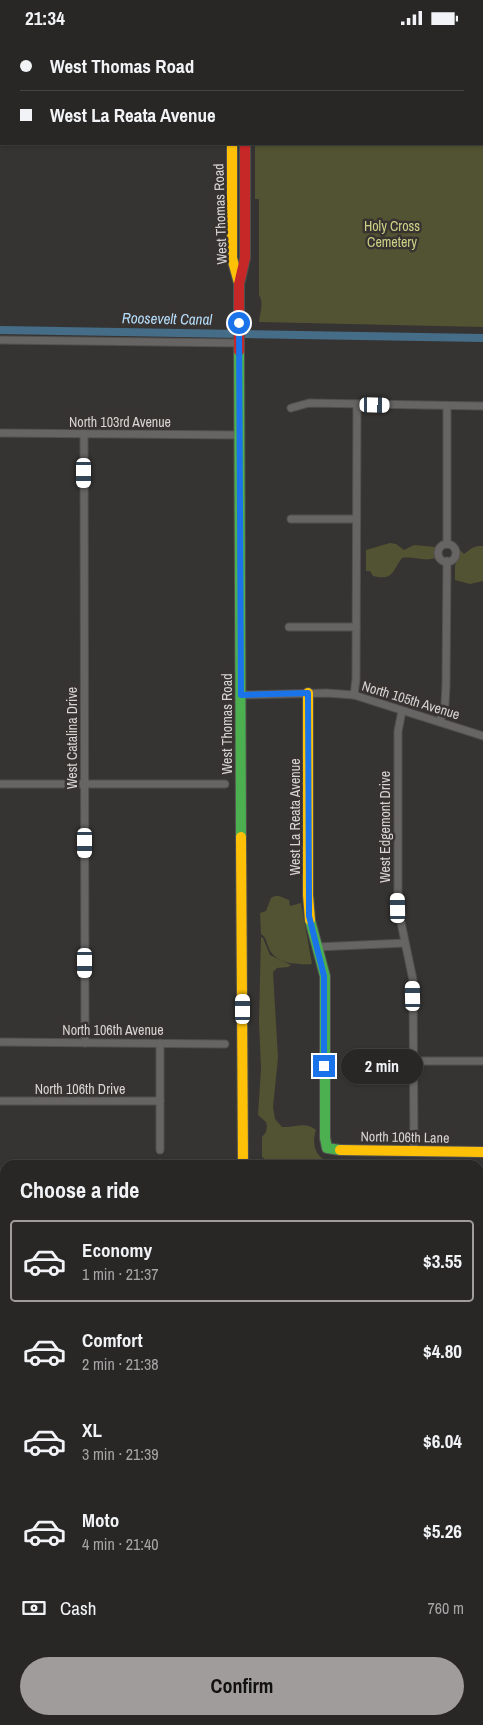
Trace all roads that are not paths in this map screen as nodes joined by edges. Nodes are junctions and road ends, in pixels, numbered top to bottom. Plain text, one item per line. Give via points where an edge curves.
1 (232, 145) edge
2 (245, 145) edge
3 (239, 284) junction
4 (0, 341) edge
5 (239, 343) junction
6 (357, 404) junction
7 (447, 406) junction
8 (483, 406) edge
9 (291, 408) dead end
10 (0, 433) edge
11 (84, 434) junction
12 (240, 435) junction
13 (291, 519) dead end
14 (356, 519) junction
15 (447, 544) junction
16 (447, 561) junction
17 (289, 627) dead end
18 (356, 627) junction
19 (308, 693) junction
20 (241, 695) junction
21 (354, 695) junction
22 (402, 711) junction
23 (440, 722) junction
24 (483, 736) edge
25 (0, 783) edge
26 (85, 783) junction
27 (225, 784) dead end
28 (405, 943) junction
29 (317, 947) junction
30 (0, 1042) edge
31 (85, 1043) junction
32 (160, 1043) junction
33 (225, 1044) dead end
34 (414, 1061) junction
35 (483, 1061) edge
36 (0, 1101) edge
37 (160, 1101) junction
38 (327, 1148) joint
39 (160, 1150) dead end
40 (414, 1151) junction
41 (483, 1152) edge
42 (244, 1160) edge

1 - 3 main road, West Thomas Road via 232,258
2 - 3 main road, West Thomas Road via 245,258
3 - 5 main road, West Thomas Road
4 - 5 street
5 - 12 main road, West Thomas Road
6 - 7 street
6 - 9 street via 309,403
6 - 14 street
7 - 8 street
7 - 15 street
10 - 11 street, North 103rd Avenue
11 - 12 street, North 103rd Avenue
11 - 26 street, West Catalina Drive
12 - 20 main road, West Thomas Road
13 - 14 street
14 - 18 street
15 - 16 street via 438,551 440,557
15 - 16 street via 456,552 454,558
16 - 23 street via 446,685
17 - 18 street
18 - 21 street
19 - 20 street, North 105th Avenue
19 - 21 street, North 105th Avenue
19 - 29 main road, West La Reata Avenue via 308,902
20 - 42 main road, West Thomas Road
21 - 22 street, North 105th Avenue
22 - 23 street, North 105th Avenue
22 - 28 street, West Edgemont Drive via 398,731 398,908
23 - 24 street, North 105th Avenue
25 - 26 street
26 - 27 street
26 - 31 street, West Catalina Drive
28 - 29 street
28 - 34 street, West Edgemont Drive via 413,979
29 - 38 main road, West La Reata Avenue via 324,976 324,1139
30 - 31 street, North 106th Avenue
31 - 32 street, North 106th Avenue
32 - 33 street, North 106th Avenue
32 - 37 street
34 - 35 street
34 - 40 street, West Edgemont Drive
36 - 37 street, North 106th Drive
37 - 39 street
38 - 40 main road, North 106th Lane
40 - 41 main road, North 106th Lane

